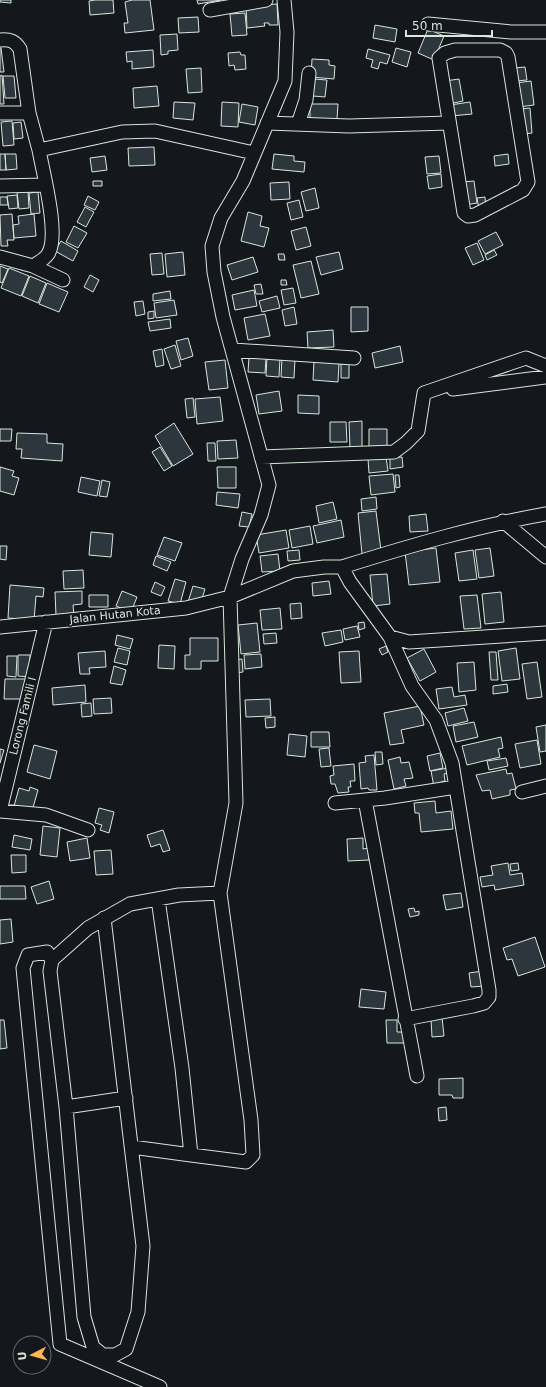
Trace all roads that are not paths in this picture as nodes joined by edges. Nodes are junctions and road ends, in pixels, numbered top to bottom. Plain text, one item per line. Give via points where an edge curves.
1 (266, 0) edge
2 (284, 0) edge
3 (210, 10) dead end
4 (428, 24) dead end
5 (511, 32) junction
6 (546, 32) edge
7 (0, 40) edge
8 (506, 53) junction
9 (309, 73) dead end
10 (0, 113) edge
11 (29, 113) junction
12 (267, 123) junction
13 (449, 123) junction
14 (298, 124) junction
15 (39, 150) junction
16 (254, 153) junction
17 (45, 185) junction
18 (0, 186) edge
19 (0, 257) edge
20 (33, 266) junction
21 (63, 280) dead end
22 (233, 350) junction
23 (354, 358) dead end
24 (546, 366) edge
25 (546, 377) edge
26 (424, 393) junction
27 (261, 456) junction
28 (546, 514) edge
29 (503, 521) junction
30 (546, 557) edge
31 (342, 567) junction
32 (230, 597) junction
33 (46, 622) junction
34 (0, 627) edge
35 (546, 633) edge
36 (390, 637) junction
37 (546, 786) edge
38 (456, 787) junction
39 (522, 792) dead end
40 (365, 800) junction
41 (336, 803) dead end
42 (0, 811) edge
43 (88, 830) dead end
44 (220, 893) junction
45 (158, 899) junction
46 (104, 918) junction
47 (52, 960) junction
48 (405, 1019) junction
49 (417, 1076) dead end
50 (126, 1098) junction
51 (66, 1107) junction
52 (132, 1147) junction
53 (191, 1155) junction
54 (160, 1387) edge

1 - 3 street
2 - 12 street via 287,32 284,82
4 - 5 street
5 - 6 street
5 - 8 street
7 - 11 street via 11,40 20,49
8 - 13 street via 500,50 455,50 439,58
8 - 13 street via 527,174 527,187 475,215 468,216 464,213
9 - 14 street via 306,100
10 - 11 street
11 - 15 street
12 - 14 street
12 - 16 street
13 - 14 street via 349,126
15 - 16 street via 122,132 155,131
15 - 17 street
16 - 22 street via 243,181 221,218 212,246 214,272
17 - 18 street
17 - 20 street via 53,225 53,243 48,255
19 - 20 street
20 - 21 street
22 - 23 street
22 - 27 street
24 - 26 street via 526,358
25 - 26 street
26 - 27 street via 418,431 394,452
27 - 32 street via 269,485 261,515 242,559
28 - 29 street, Jalan Hutan Kota
29 - 30 street
29 - 31 street, Jalan Hutan Kota
31 - 32 street, Jalan Hutan Kota via 294,571
31 - 36 street
32 - 33 street, Jalan Hutan Kota via 186,608
32 - 44 street via 236,804
33 - 34 street, Jalan Hutan Kota
33 - 42 street, Lorong Famili I
35 - 36 street via 409,642
36 - 38 street via 412,686 436,720 452,763
37 - 39 street
38 - 40 street
38 - 48 street via 490,990 489,997 484,1003 473,1006
40 - 41 street
40 - 48 street
42 - 43 street via 46,815
44 - 45 street
44 - 53 street via 251,1120 253,1155 246,1162
45 - 46 street via 130,904
45 - 53 street via 182,1068
46 - 47 street via 88,928
46 - 50 street
47 - 51 street via 50,971
47 - 54 street via 47,952 28,955 23,968 60,1344
48 - 49 street
50 - 51 street
50 - 52 street
51 - 52 street via 84,1317 93,1347 103,1355 115,1355 126,1348 138,1312 143,1246
52 - 53 street

